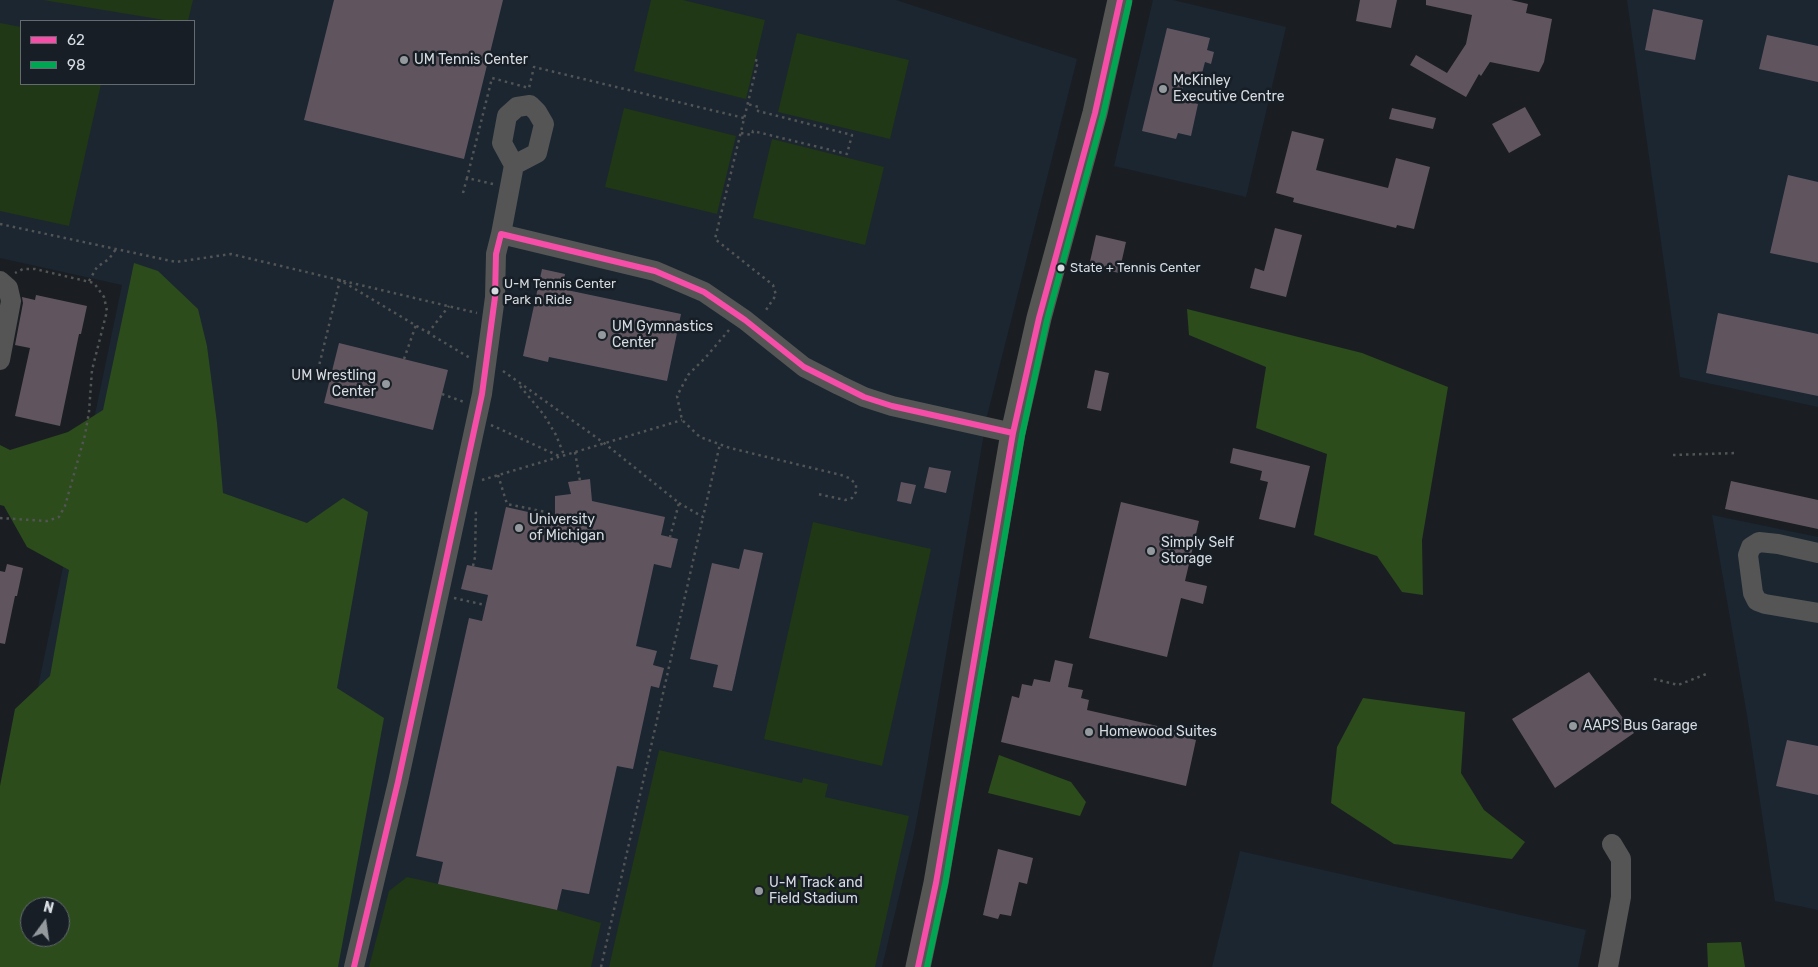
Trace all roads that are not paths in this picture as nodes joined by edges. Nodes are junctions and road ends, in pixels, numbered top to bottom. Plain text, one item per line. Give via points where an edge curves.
1 (1120, 0) edge
2 (514, 165) dead end
3 (501, 234) junction
4 (1, 282) edge
5 (0, 360) edge
6 (1013, 433) junction
7 (1818, 553) edge
8 (1818, 612) edge
9 (1612, 844) dead end
10 (354, 967) edge
11 (918, 967) edge
12 (1608, 967) edge

1 - 6 main road via 1095,112 1039,318
2 - 3 street
3 - 6 street via 655,270 704,292 804,367 864,396 892,406
3 - 10 street via 496,254 487,365 478,413
4 - 5 street via 8,288 11,301
6 - 11 main road via 936,883
7 - 8 street via 1759,542 1751,547 1748,555 1756,600
9 - 12 street via 1621,859 1621,897

